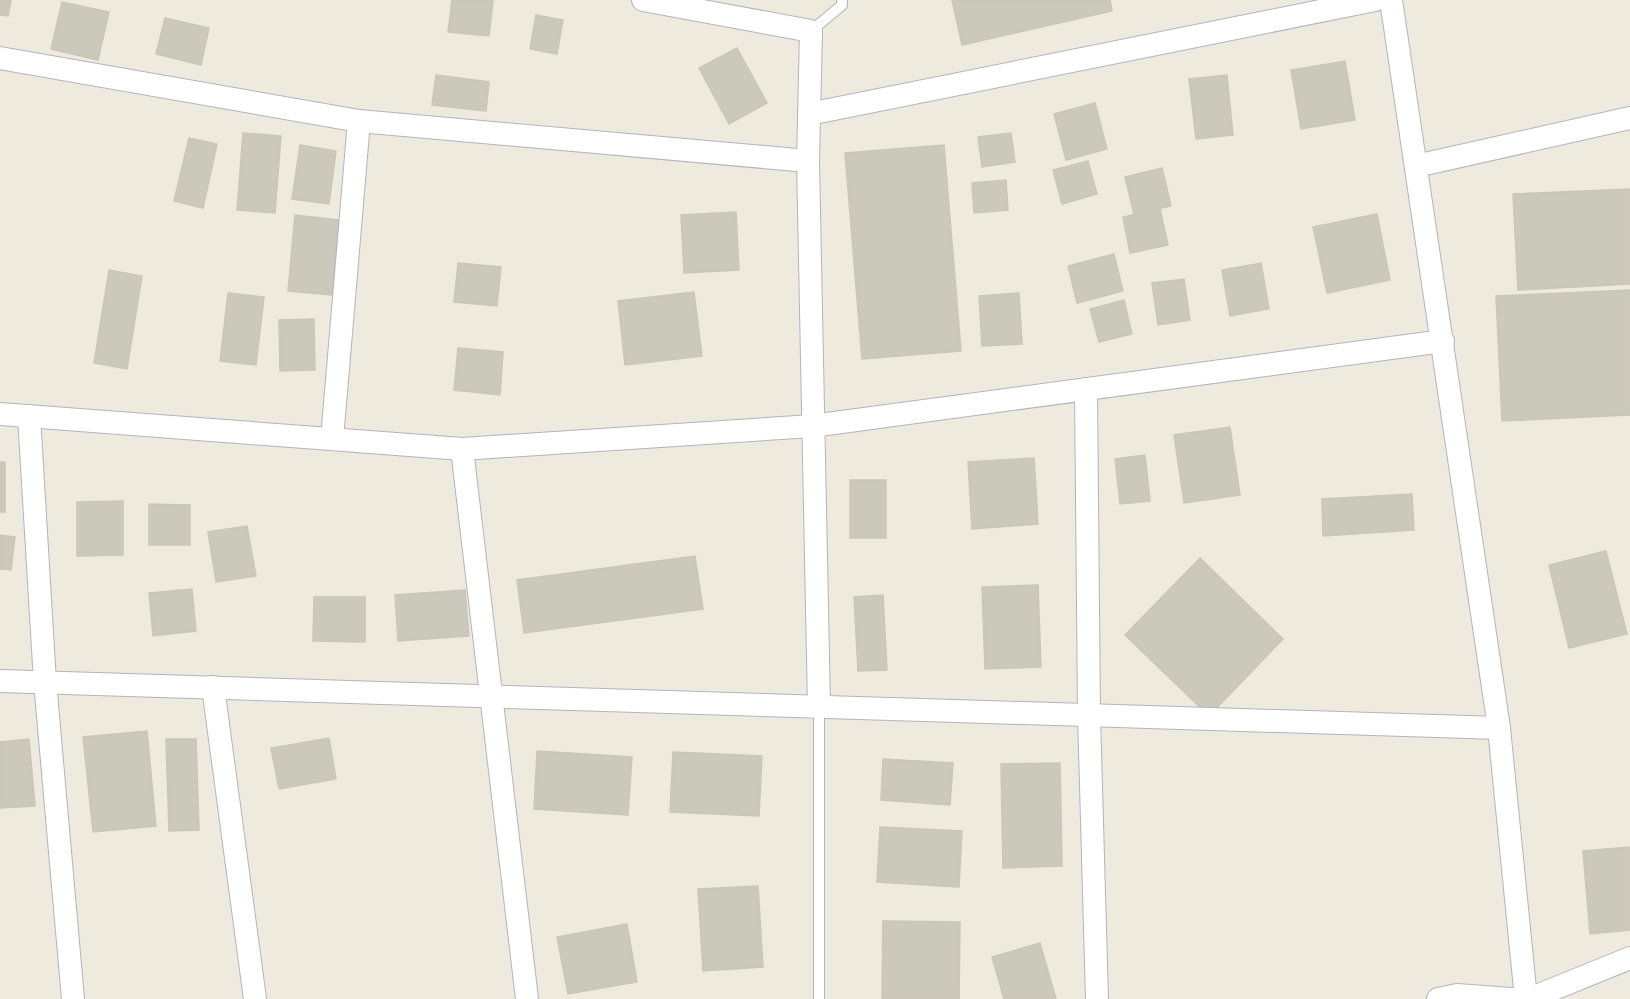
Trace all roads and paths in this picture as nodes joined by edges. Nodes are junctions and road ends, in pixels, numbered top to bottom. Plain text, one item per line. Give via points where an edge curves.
1 (643, 0) edge
2 (842, 0) edge
3 (1375, 0) edge
4 (1391, 0) edge
5 (811, 31) junction
6 (0, 58) edge
7 (809, 114) junction
8 (1630, 118) edge
9 (359, 121) junction
10 (808, 161) junction
11 (1416, 166) junction
12 (1443, 341) junction
13 (1086, 389) junction
14 (0, 414) edge
15 (29, 416) junction
16 (812, 426) junction
17 (332, 439) junction
18 (462, 449) junction
19 (0, 681) edge
20 (45, 682) junction
21 (213, 687) junction
22 (490, 696) junction
23 (819, 706) junction
24 (1089, 715) junction
25 (1499, 728) junction
26 (1630, 958) edge
27 (73, 999) edge
28 (255, 999) edge
29 (527, 999) edge
30 (819, 999) edge
31 (1097, 999) edge
32 (1438, 999) edge
33 (1511, 999) edge
34 (1527, 999) edge

1 - 5 street
2 - 5 lane via 842,5
3 - 7 street
4 - 11 street
5 - 7 street
6 - 9 street
7 - 10 street
8 - 11 street
9 - 10 street
9 - 17 street
10 - 16 street
11 - 12 street
12 - 13 street
12 - 25 street
13 - 16 street
13 - 24 street
14 - 15 street
15 - 17 street
15 - 20 street
16 - 18 street
16 - 23 street
17 - 18 street
18 - 22 street
19 - 20 street
20 - 21 street
20 - 27 street
21 - 22 street
21 - 28 street
22 - 23 street
22 - 29 street
23 - 24 street
23 - 30 lane
24 - 25 street
24 - 31 street
25 - 34 street
26 - 34 street
32 - 33 street via 1457,994

